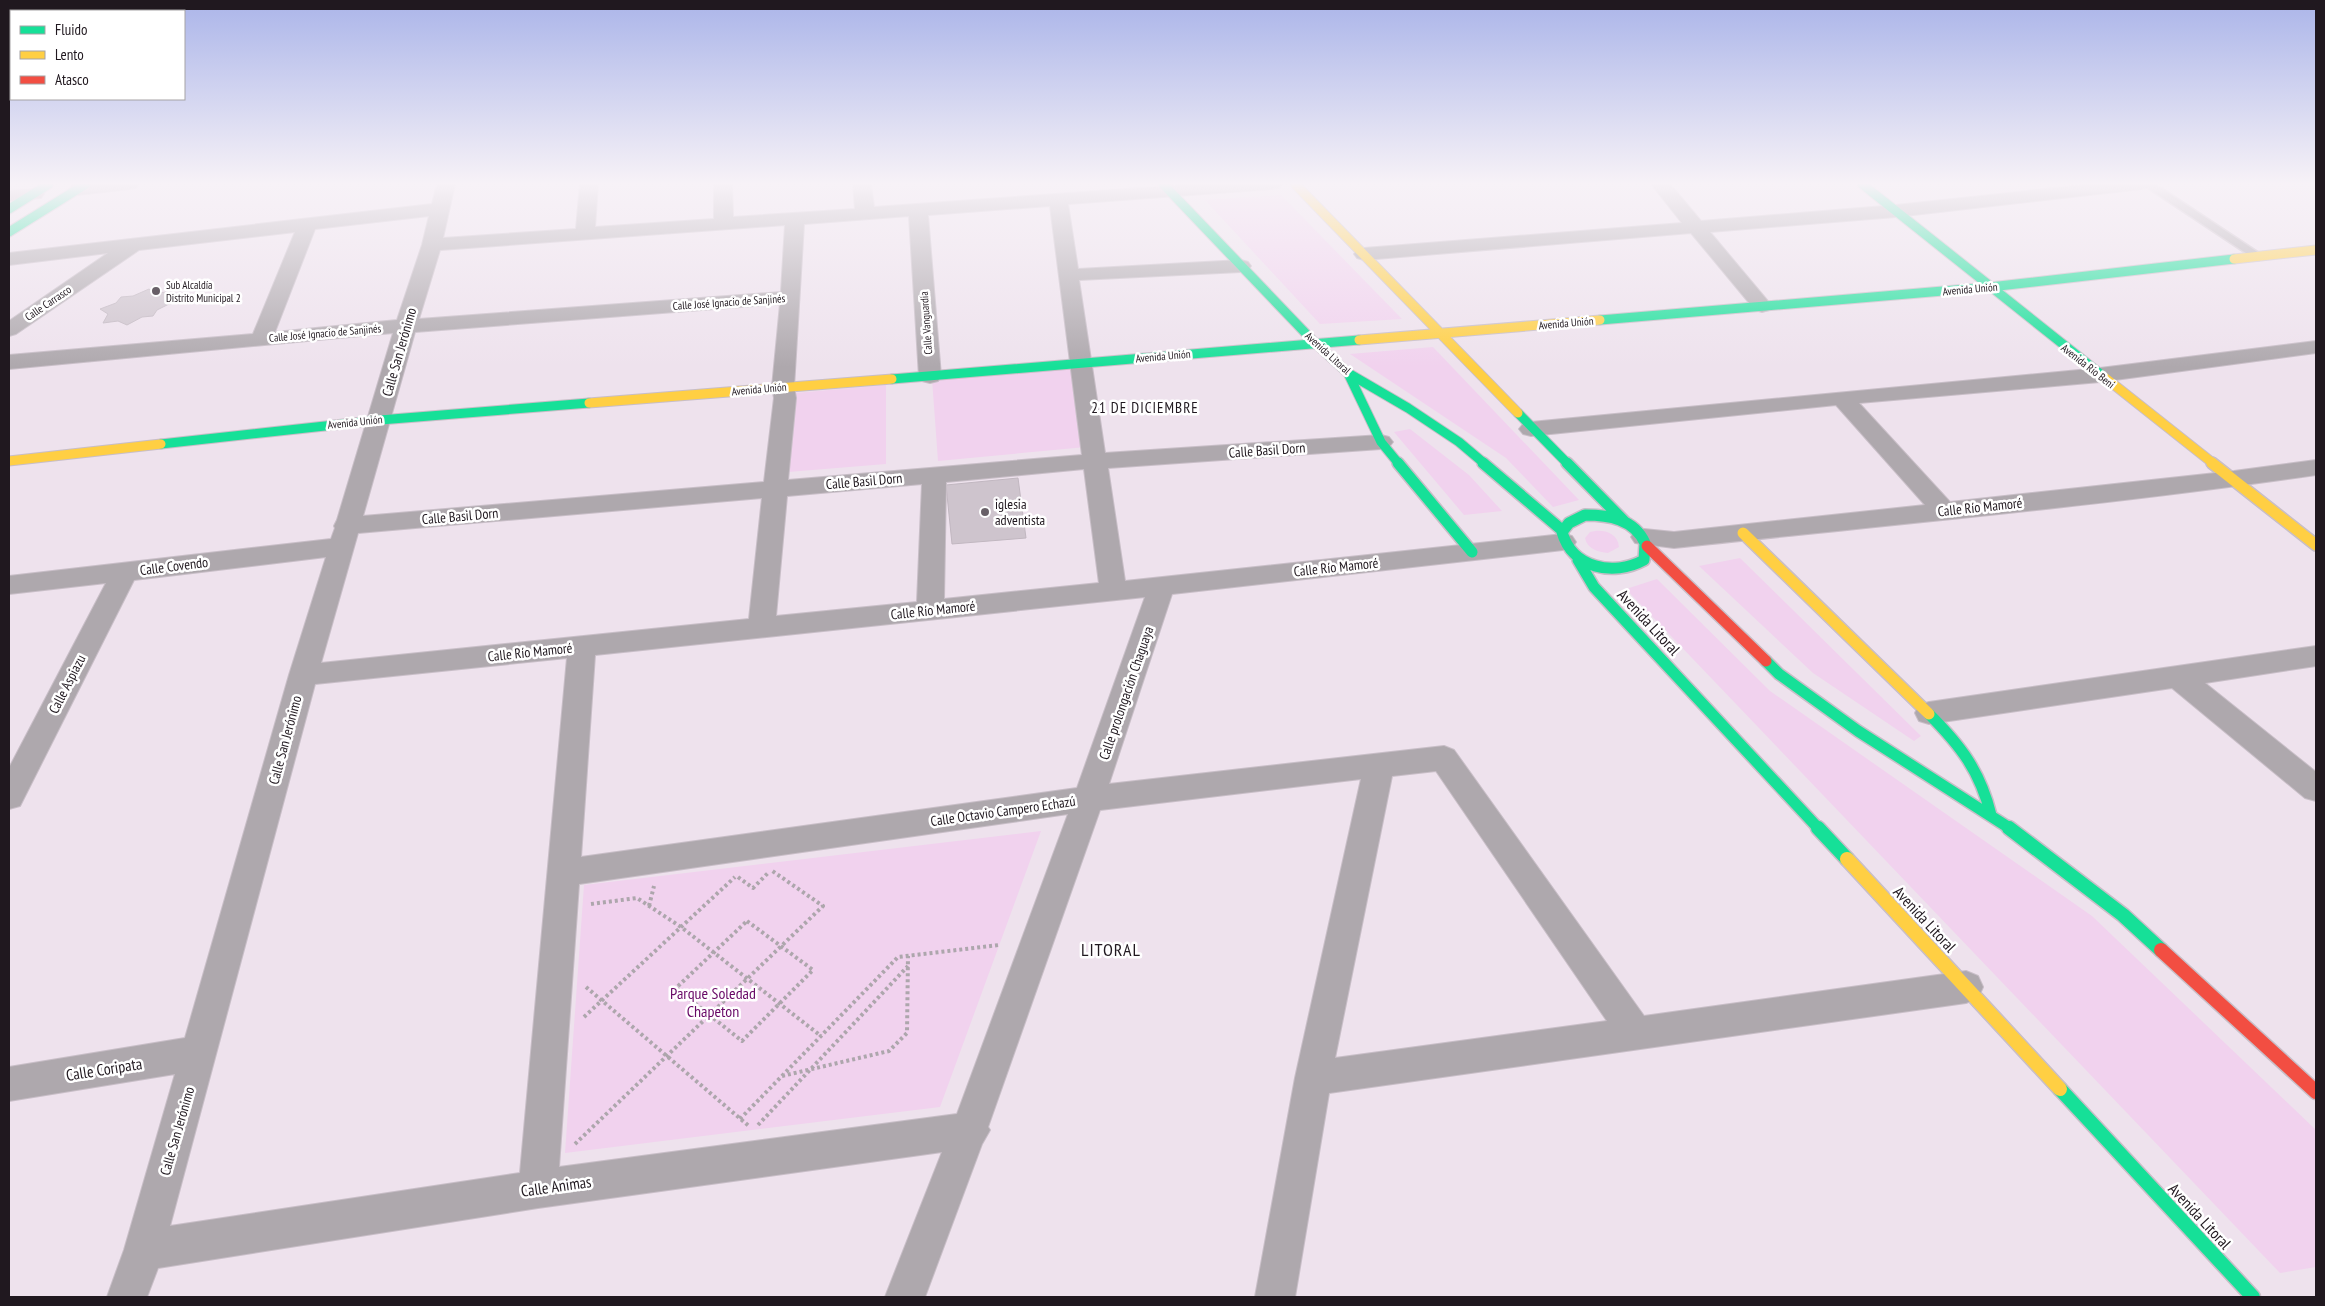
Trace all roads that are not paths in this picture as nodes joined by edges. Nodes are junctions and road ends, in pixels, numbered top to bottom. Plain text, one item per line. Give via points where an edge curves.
1 (121, 245) edge
2 (134, 245) edge
3 (299, 245) edge
4 (432, 245) edge
5 (794, 245) edge
6 (921, 245) edge
7 (1064, 245) edge
8 (1221, 245) edge
9 (1355, 245) edge
10 (1484, 245) edge
11 (1710, 245) edge
12 (1937, 245) edge
13 (2241, 245) edge
14 (2316, 250) edge
15 (1364, 254) junction
16 (2259, 257) junction
17 (9, 259) edge
18 (1241, 266) junction
19 (1068, 275) junction
20 (1990, 288) junction
21 (791, 297) junction
22 (1762, 306) junction
23 (406, 326) junction
24 (9, 330) edge
25 (1439, 334) junction
26 (261, 339) junction
27 (1316, 343) junction
28 (2316, 346) edge
29 (9, 362) edge
30 (1081, 363) junction
31 (1348, 373) junction
32 (2100, 375) junction
33 (930, 376) junction
34 (782, 387) junction
35 (1842, 398) junction
36 (380, 420) junction
37 (1532, 429) junction
38 (1381, 442) junction
39 (9, 461) edge
40 (1094, 461) junction
41 (2316, 467) edge
42 (934, 475) junction
43 (2234, 479) junction
44 (777, 489) junction
45 (1945, 511) junction
46 (1743, 533) junction
47 (1639, 535) junction
48 (343, 536) junction
49 (1568, 544) junction
50 (2316, 545) edge
51 (1472, 552) junction
52 (125, 571) junction
53 (9, 584) edge
54 (1162, 586) junction
55 (1113, 591) junction
56 (930, 610) junction
57 (761, 628) junction
58 (582, 646) junction
59 (2316, 656) edge
60 (303, 675) junction
61 (2177, 676) junction
62 (1929, 713) junction
63 (1379, 765) junction
64 (2316, 789) edge
65 (9, 797) edge
66 (1090, 799) junction
67 (1991, 815) junction
68 (563, 873) junction
69 (1966, 987) junction
70 (1636, 1034) junction
71 (198, 1053) junction
72 (1313, 1078) junction
73 (9, 1084) edge
74 (2316, 1092) edge
75 (970, 1130) junction
76 (538, 1188) junction
77 (144, 1250) junction
78 (127, 1297) edge
79 (905, 1297) edge
80 (1275, 1297) edge
81 (2253, 1297) edge

1 - 17 street
2 - 24 street, Calle Carrasco
3 - 26 street
4 - 23 street, Calle San Jerónimo
5 - 21 street
6 - 33 street, Calle Vanguardia
7 - 19 street
8 - 18 main road, Avenida Litoral
9 - 15 main road
10 - 15 street
11 - 22 street
12 - 20 main road, Avenida Río Beni
13 - 16 lane
14 - 16 main road, Avenida Unión
15 - 25 main road
16 - 20 main road, Avenida Unión
18 - 19 street
18 - 27 main road, Avenida Litoral
19 - 30 street
20 - 22 main road, Avenida Unión
20 - 32 main road, Avenida Río Beni
21 - 23 street, Calle José Ignacio de Sanjinés
21 - 34 street
22 - 25 main road, Avenida Unión
23 - 26 street, Calle José Ignacio de Sanjinés
23 - 36 street, Calle San Jerónimo
25 - 27 main road, Avenida Unión
25 - 37 main road
26 - 29 street, Calle José Ignacio de Sanjinés
27 - 30 main road, Avenida Unión
27 - 31 main road, Avenida Litoral
28 - 32 street
30 - 33 main road, Avenida Unión
30 - 40 street
31 - 38 main road
31 - 49 main road, Avenida Litoral via 1459,442
32 - 35 street
32 - 43 main road, Avenida Río Beni
33 - 34 main road, Avenida Unión
34 - 36 main road, Avenida Unión
34 - 44 street via 786,398
35 - 37 street
35 - 45 street
36 - 39 main road, Avenida Unión
36 - 48 street, Calle San Jerónimo
37 - 47 main road
38 - 40 street, Calle Basil Dorn
38 - 51 main road
40 - 42 street, Calle Basil Dorn
40 - 55 street
41 - 43 street, Calle Río Mamoré
42 - 44 street, Calle Basil Dorn
42 - 56 street
43 - 45 street, Calle Río Mamoré
43 - 50 main road, Avenida Río Beni
44 - 48 street, Calle Basil Dorn
44 - 57 street
45 - 46 street, Calle Río Mamoré
46 - 47 street, Calle Río Mamoré via 1674,540
46 - 62 main road
47 - 49 main road via 1612,517 1585,515 1566,525
47 - 49 main road via 1646,555 1632,568 1605,570 1590,566
47 - 67 main road via 1779,674 1858,731
48 - 52 street, Calle Covendo
48 - 60 street, Calle San Jerónimo
49 - 51 street, Calle Río Mamoré
49 - 69 main road, Avenida Litoral via 1594,587
51 - 54 street, Calle Río Mamoré
52 - 53 street, Calle Covendo
52 - 65 street, Calle Aspiazu
54 - 55 street, Calle Río Mamoré
54 - 66 street, Calle prolongación Chaguaya
55 - 56 street, Calle Río Mamoré
56 - 57 street, Calle Río Mamoré
57 - 58 street, Calle Río Mamoré
58 - 60 street, Calle Río Mamoré
58 - 68 street
59 - 61 street
60 - 71 street, Calle San Jerónimo
61 - 62 street
61 - 64 street
62 - 67 main road via 1959,743 1976,766
63 - 66 street, Calle Octavio Campero Echazú
63 - 70 street, Calle Octavio Campero Echazú via 1444,758
63 - 72 street
66 - 68 street, Calle Octavio Campero Echazú
66 - 75 street, Calle prolongación Chaguaya
67 - 74 main road via 2123,916
68 - 76 street
69 - 70 street
69 - 81 main road, Avenida Litoral
70 - 72 street
71 - 73 street, Calle Coripata
71 - 77 street, Calle San Jerónimo
72 - 80 street
75 - 76 street, Calle Animas
75 - 79 street, Calle prolongación Chaguaya
76 - 77 street, Calle Animas
77 - 78 street, Calle San Jerónimo

